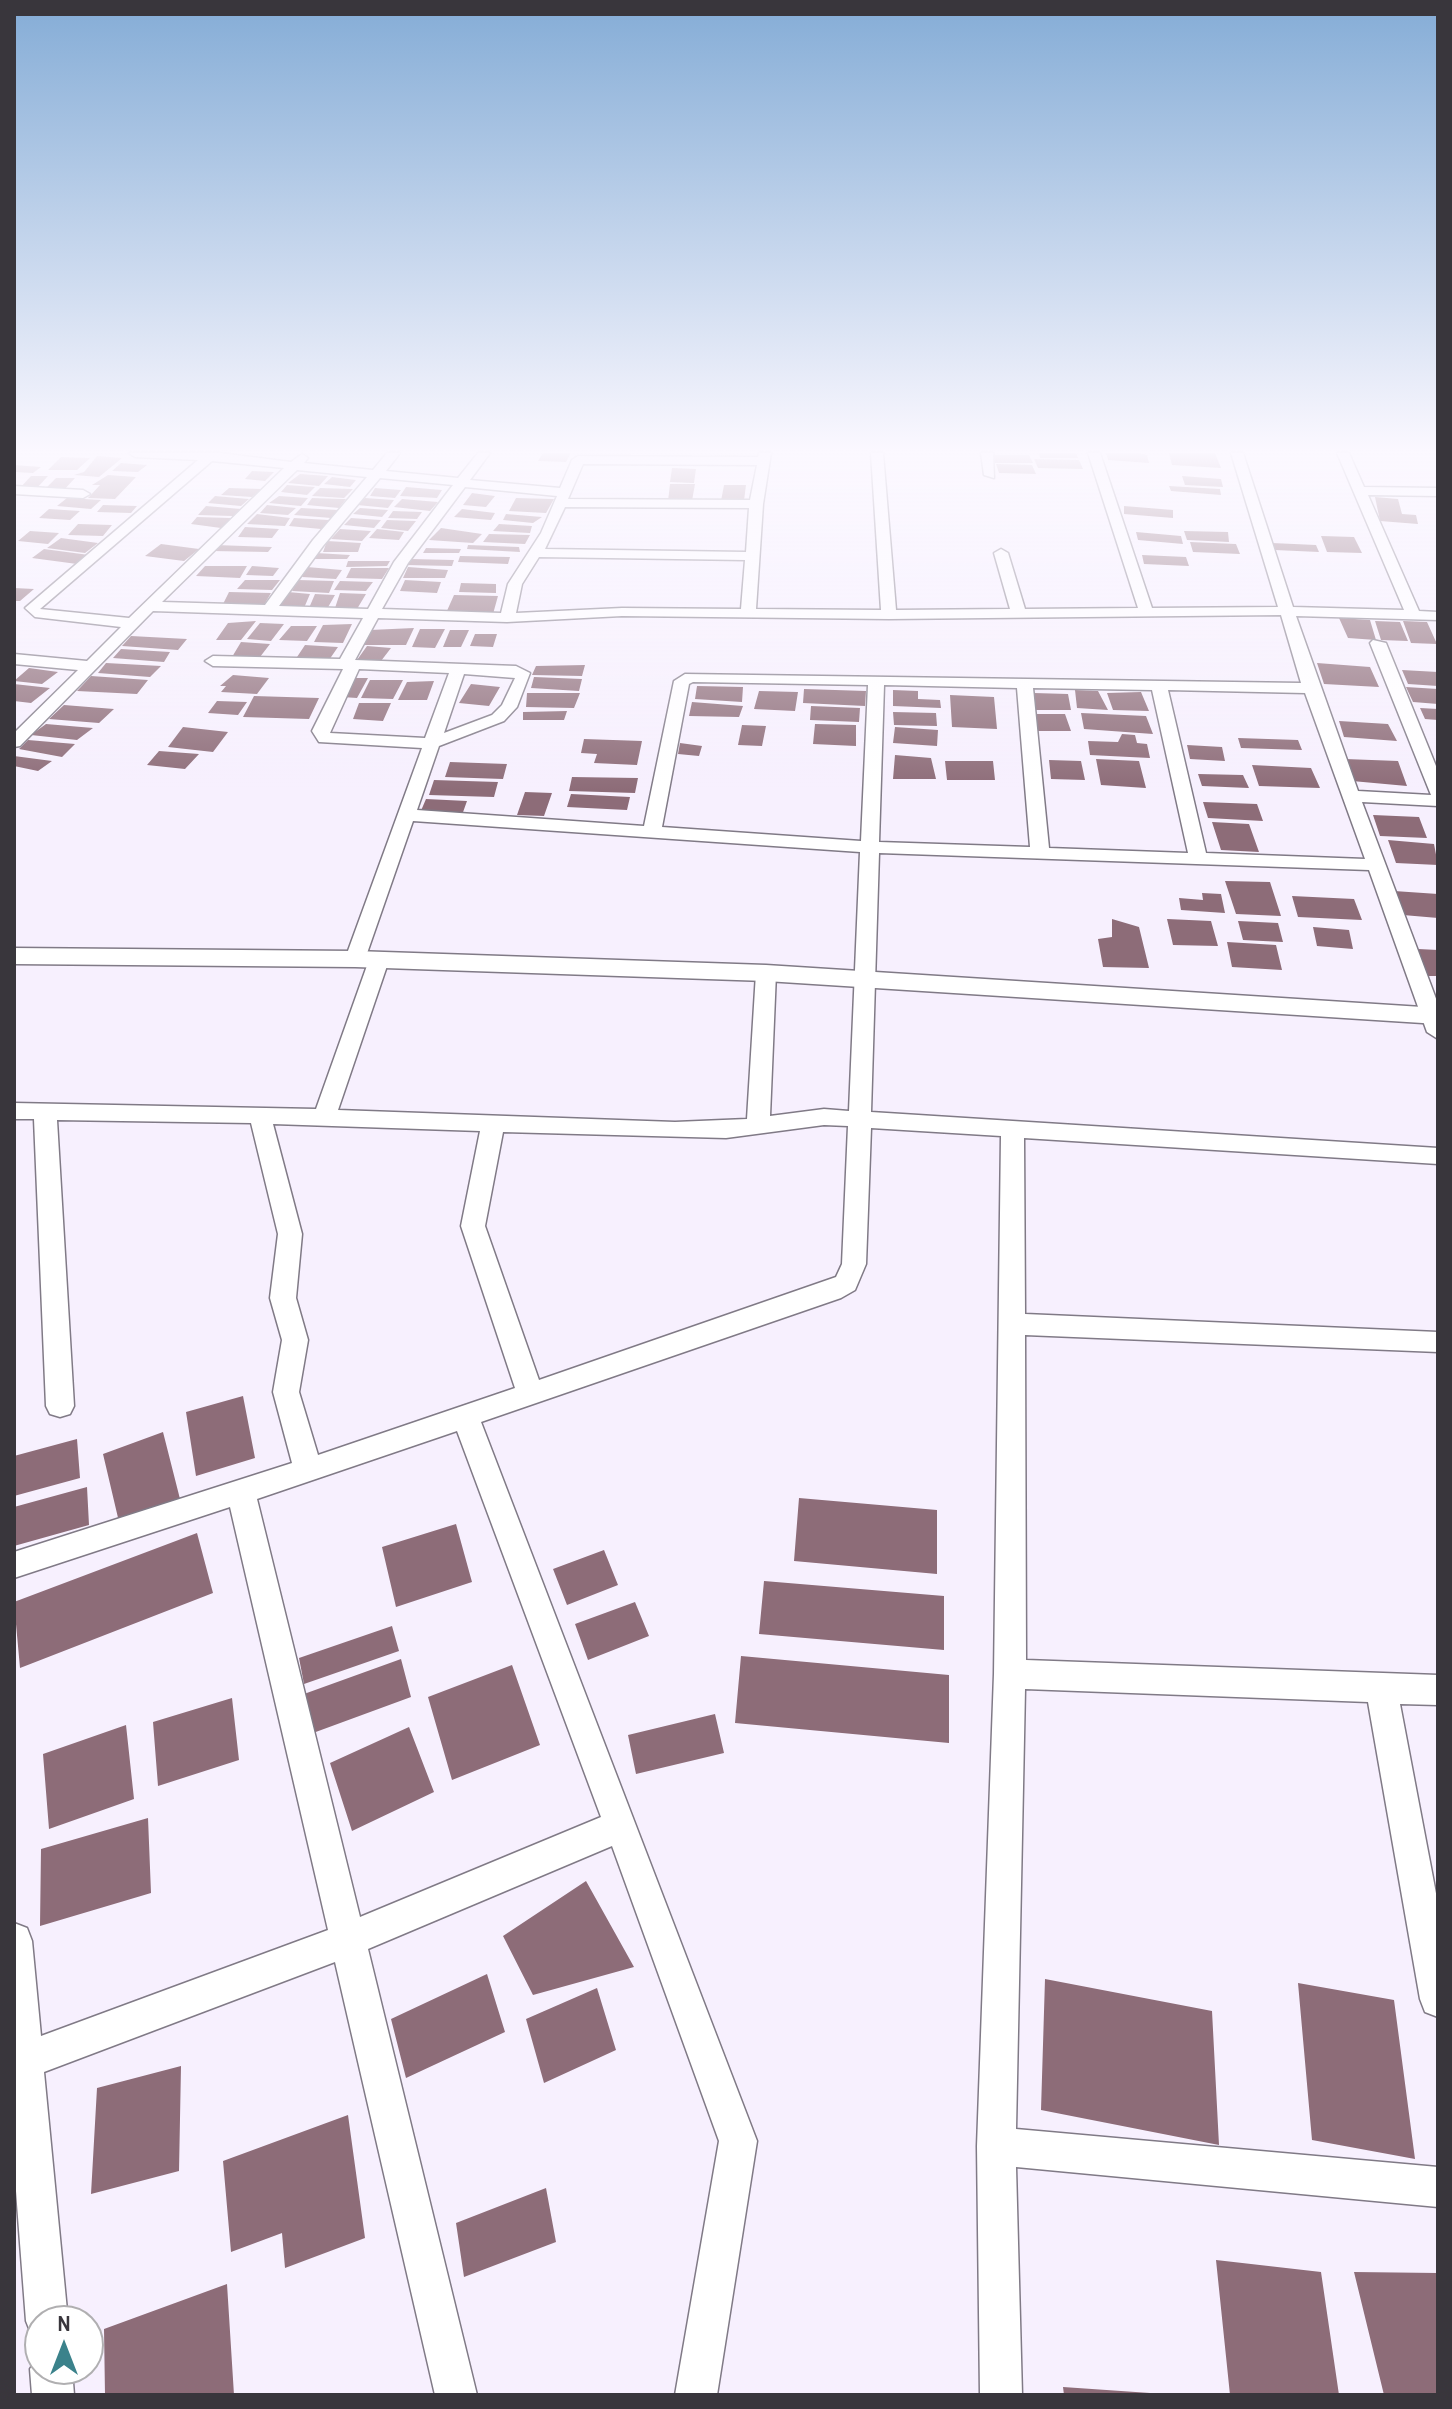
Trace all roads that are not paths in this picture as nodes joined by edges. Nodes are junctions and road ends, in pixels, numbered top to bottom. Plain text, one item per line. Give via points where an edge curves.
1 (82, 565) edge
2 (191, 565) edge
3 (302, 565) edge
4 (399, 565) edge
5 (528, 565) edge
6 (751, 565) edge
7 (885, 565) edge
8 (1005, 565) edge
9 (1131, 565) edge
10 (1272, 565) edge
11 (1391, 565) edge
12 (149, 606) junction
13 (269, 610) junction
14 (1286, 611) junction
15 (748, 612) junction
16 (372, 614) junction
17 (1019, 614) junction
18 (1147, 614) junction
19 (1413, 614) junction
20 (889, 615) junction
21 (1438, 616) edge
22 (507, 618) junction
23 (130, 623) junction
24 (1378, 643) dead end
25 (14, 659) edge
26 (213, 661) dead end
27 (349, 664) junction
28 (91, 666) junction
29 (458, 669) junction
30 (876, 682) junction
31 (1025, 684) junction
32 (1159, 685) junction
33 (1311, 688) junction
34 (14, 742) edge
35 (432, 743) junction
36 (1438, 792) edge
37 (1354, 796) junction
38 (1438, 801) edge
39 (407, 815) junction
40 (652, 832) junction
41 (871, 847) junction
42 (1040, 854) junction
43 (1198, 857) junction
44 (1377, 865) junction
45 (14, 941) edge
46 (365, 953) junction
47 (14, 956) edge
48 (868, 971) junction
49 (766, 973) junction
50 (1434, 1011) edge
51 (14, 1111) edge
52 (45, 1112) junction
53 (260, 1116) junction
54 (324, 1117) junction
55 (860, 1120) junction
56 (493, 1123) junction
57 (758, 1126) junction
58 (1013, 1130) junction
59 (1438, 1156) edge
60 (1012, 1324) junction
61 (1438, 1342) edge
62 (530, 1394) junction
63 (60, 1406) dead end
64 (465, 1416) junction
65 (308, 1470) junction
66 (241, 1492) junction
67 (14, 1565) edge
68 (1010, 1674) junction
69 (1381, 1688) junction
70 (1438, 1690) edge
71 (621, 1825) junction
72 (347, 1940) junction
73 (14, 1941) edge
74 (1438, 1999) edge
75 (19, 2063) edge
76 (996, 2146) junction
77 (1438, 2187) edge
78 (45, 2305) edge
79 (456, 2395) edge
80 (696, 2395) edge
81 (1001, 2395) edge

1 - 23 street via 32,608 35,613
2 - 12 street
3 - 13 street
4 - 16 street
5 - 22 street via 515,584
6 - 15 street
7 - 20 street
8 - 17 street
9 - 18 street
10 - 14 street
11 - 19 street
12 - 13 street
12 - 23 street
13 - 16 street
14 - 18 street
14 - 19 street
14 - 33 street
15 - 20 street
15 - 22 street
16 - 22 street
16 - 27 street
17 - 18 street
17 - 20 street
19 - 21 street
23 - 28 street
24 - 36 street
25 - 28 street
26 - 27 street
27 - 29 street
27 - 35 street via 321,736
28 - 34 street
29 - 35 street
29 - 35 street via 516,671 523,678 498,718
30 - 31 street
30 - 40 street via 684,679
30 - 41 street
31 - 32 street
31 - 42 street
32 - 33 street
32 - 43 street
33 - 37 street
35 - 39 street
37 - 38 street
37 - 44 street
39 - 40 street
39 - 46 street
40 - 41 street
41 - 42 street
41 - 48 street
42 - 43 street
43 - 44 street
44 - 50 street
45 - 46 street
46 - 47 street
46 - 48 street
46 - 49 street
46 - 54 street
48 - 49 street
48 - 50 street
48 - 55 street
49 - 57 street
51 - 52 street
52 - 53 street
52 - 63 street
53 - 54 street
53 - 65 street via 290,1234 283,1298 295,1340 286,1392
54 - 56 street
55 - 57 street via 824,1117
55 - 58 street
55 - 62 street via 854,1264 846,1283
56 - 57 street via 675,1130
56 - 62 street via 473,1226
58 - 59 street
58 - 60 street
60 - 61 street
60 - 68 street
62 - 64 street
64 - 65 street
64 - 71 street
65 - 66 street
66 - 67 street
66 - 72 street
68 - 69 street
68 - 76 street
69 - 70 street
69 - 74 street
71 - 72 street
71 - 80 street via 738,2141
72 - 75 street
72 - 79 street
73 - 75 street
75 - 78 street
76 - 77 street
76 - 81 street

